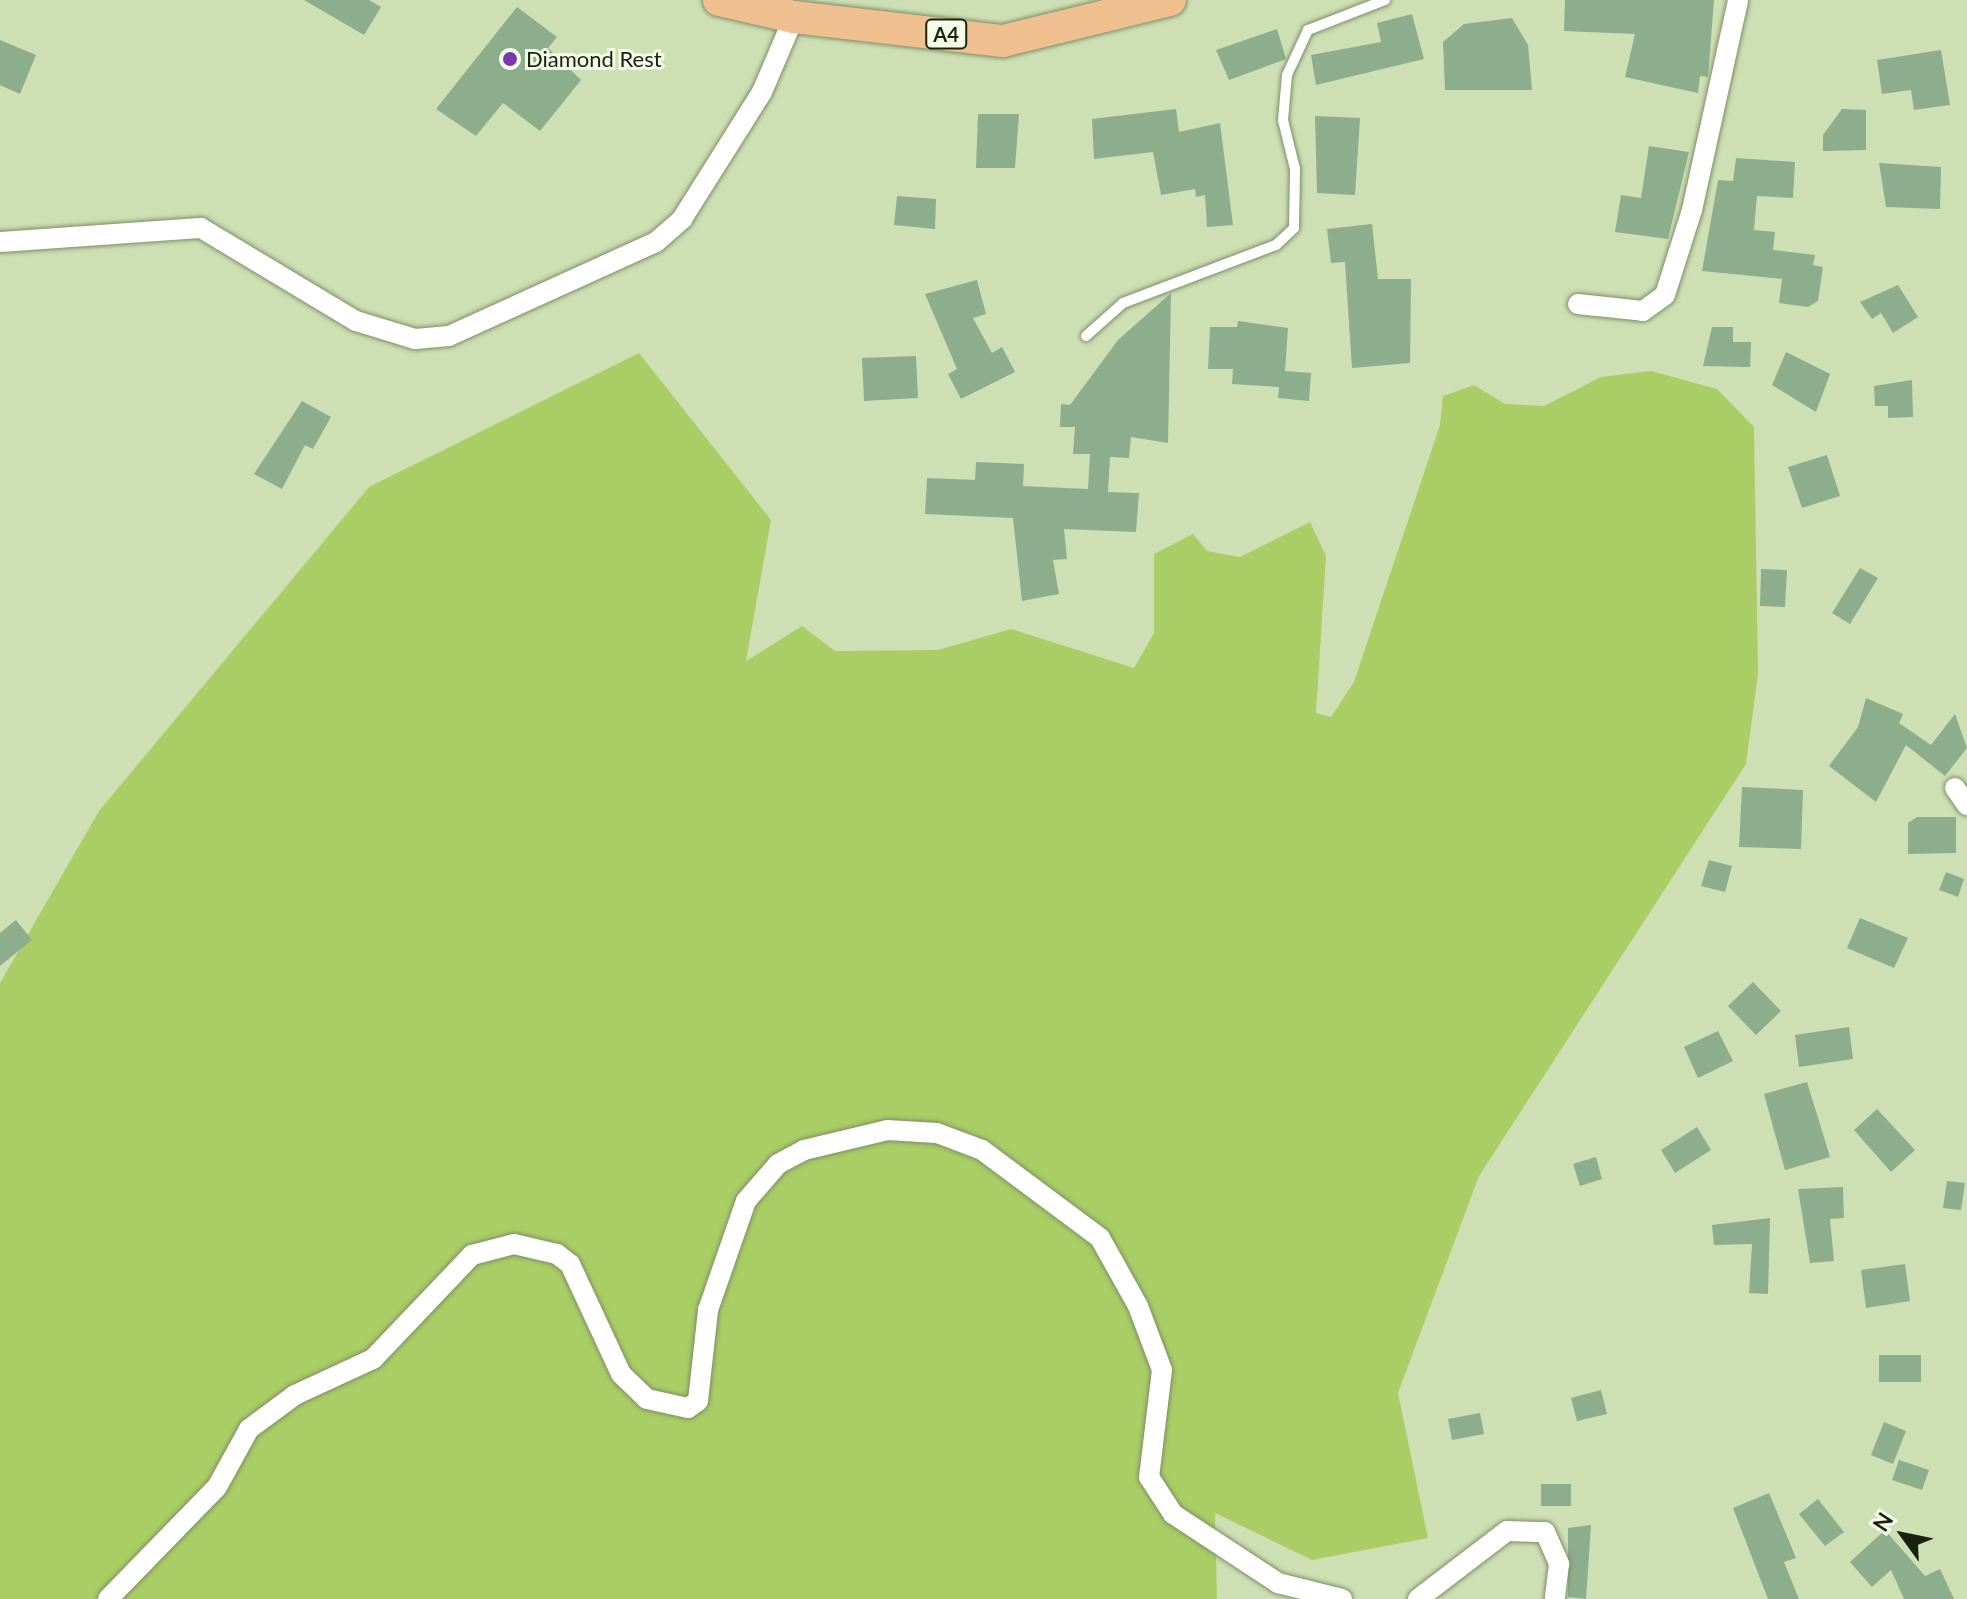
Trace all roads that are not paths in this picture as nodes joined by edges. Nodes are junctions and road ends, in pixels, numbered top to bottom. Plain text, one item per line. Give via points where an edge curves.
1 (719, 0) edge
2 (1170, 0) edge
3 (1385, 0) edge
4 (1738, 0) edge
5 (794, 17) junction
6 (0, 242) edge
7 (1578, 304) dead end
8 (1086, 336) dead end
9 (1955, 788) dead end
10 (1967, 805) edge
11 (108, 1599) edge
12 (1342, 1599) edge
13 (1418, 1599) edge
14 (1555, 1599) edge

1 - 5 highway, A4
2 - 5 highway, A4 via 1003,41
3 - 8 lane via 1308,30 1287,75 1283,120 1295,169 1294,228 1276,245 1123,303
4 - 7 street via 1692,210 1665,295 1643,311
5 - 6 street via 762,92 665,234 564,290 449,336 415,339 356,321 201,228
9 - 10 street
11 - 12 street via 217,1487 249,1429 295,1395 373,1359 472,1255 514,1244 557,1254 570,1264 621,1374 647,1399 688,1408 698,1401 708,1310 746,1201 778,1164 804,1150 887,1130 937,1133 982,1150 1100,1238 1138,1306 1162,1370 1149,1477 1173,1514 1278,1583
13 - 14 street via 1507,1531 1545,1532 1559,1564

